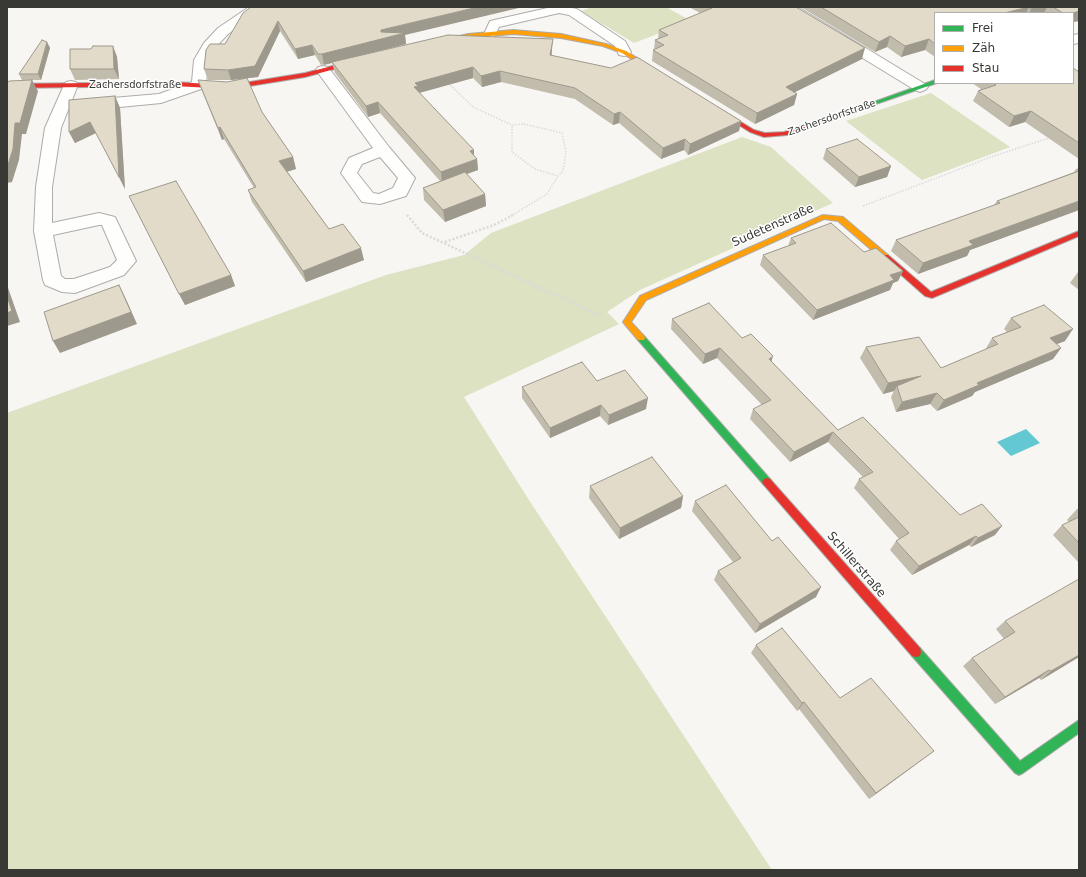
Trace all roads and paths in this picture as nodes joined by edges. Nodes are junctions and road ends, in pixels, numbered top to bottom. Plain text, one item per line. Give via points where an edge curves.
1 (259, 7) edge
2 (789, 7) edge
3 (490, 34) junction
4 (430, 44) edge
5 (624, 52) junction
6 (369, 58) edge
7 (323, 70) junction
8 (664, 77) edge
9 (447, 81) edge
10 (934, 82) edge
11 (71, 85) junction
12 (199, 85) junction
13 (7, 86) edge
14 (920, 87) junction
15 (705, 102) edge
16 (62, 107) junction
17 (512, 124) junction
18 (1057, 136) edge
19 (383, 150) junction
20 (558, 176) junction
21 (391, 196) junction
22 (834, 217) junction
23 (43, 231) junction
24 (1079, 233) edge
25 (445, 243) junction
26 (627, 322) junction
27 (1079, 726) edge

1 - 12 street via 229,27 209,46 201,60
2 - 14 street
3 - 4 street
3 - 5 street via 513,32 561,36
3 - 5 lane via 494,24 559,9 573,12 620,44
5 - 8 street
6 - 7 street, Zachersdorfstraße
7 - 12 street, Zachersdorfstraße via 231,87
7 - 19 street
9 - 17 path via 473,107
10 - 14 street, Zachersdorfstraße
11 - 12 street, Zachersdorfstraße
11 - 13 street, Zachersdorfstraße
11 - 16 street, Zachersdorfstraße
12 - 16 street, Zachersdorfstraße via 161,98
14 - 15 street, Zachersdorfstraße via 785,134 774,135 752,131
16 - 23 street, Zachersdorfstraße via 53,128 44,187
17 - 20 path via 512,152 535,169
17 - 20 path via 546,128 562,133 566,152 563,171
18 - 22 path via 991,157
19 - 21 street via 408,178 400,192
19 - 21 street via 355,160 349,173 368,198 380,199
20 - 25 path via 547,194 529,206 494,225
21 - 25 path via 422,233
22 - 24 street, Sudetenstraße via 840,219 932,295
22 - 26 street, Sudetenstraße via 823,217 643,298
23 - 23 street, Zachersdorfstraße via 52,280 62,285 75,286 117,271 127,261 109,222 99,219
25 - 26 path via 608,319
26 - 27 street, Schillerstraße via 1019,769

